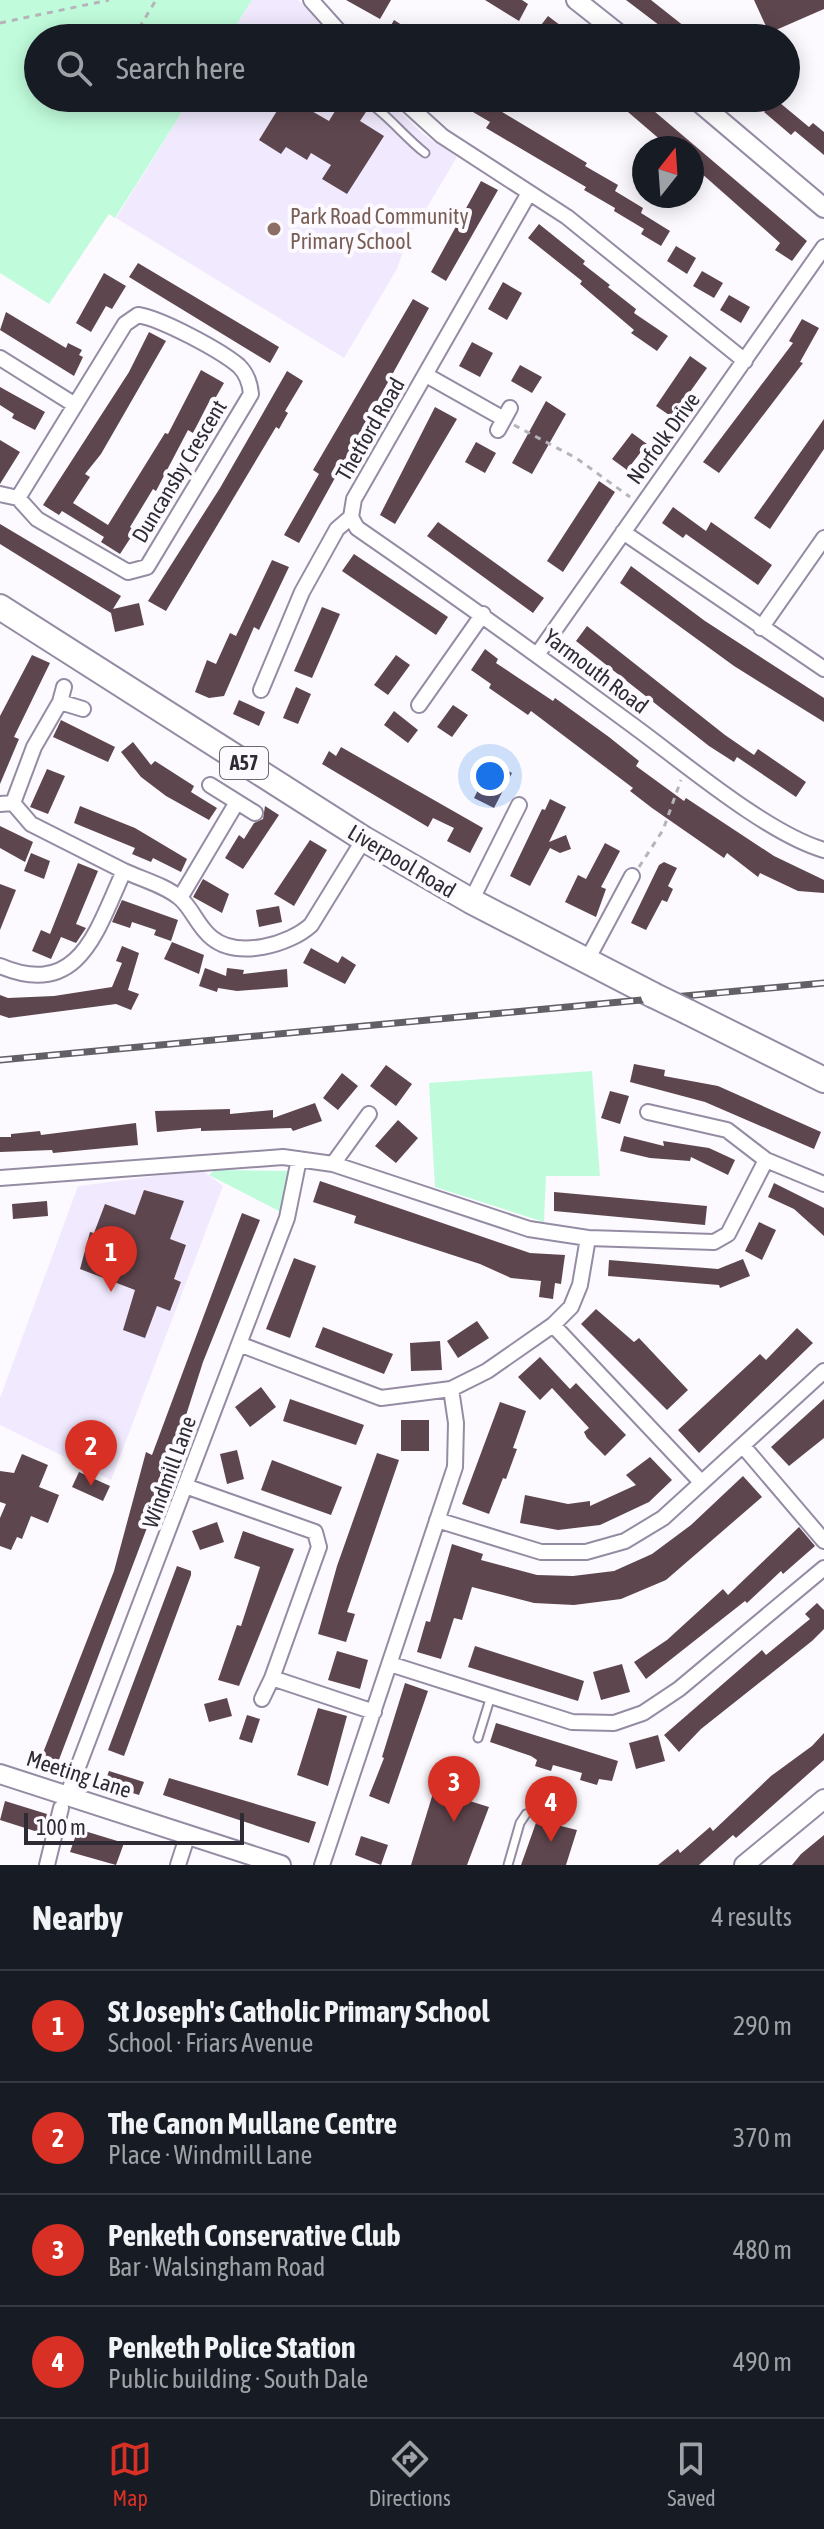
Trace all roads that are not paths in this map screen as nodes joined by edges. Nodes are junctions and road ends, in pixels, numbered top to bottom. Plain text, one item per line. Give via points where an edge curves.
1 (311, 0) edge
2 (576, 0) edge
3 (332, 24) edge
4 (606, 24) edge
5 (383, 112) edge
6 (415, 112) edge
7 (711, 112) edge
8 (425, 153) dead end
9 (529, 193) junction
10 (824, 208) edge
11 (824, 247) edge
12 (0, 358) edge
13 (745, 361) junction
14 (426, 375) junction
15 (75, 405) junction
16 (504, 419) road end
17 (0, 494) edge
18 (18, 498) junction
19 (351, 517) junction
20 (623, 532) junction
21 (824, 538) edge
22 (0, 607) edge
23 (483, 614) junction
24 (761, 628) junction
25 (537, 655) junction
26 (824, 669) edge
27 (64, 687) dead end
28 (260, 689) dead end
29 (60, 702) junction
30 (419, 705) dead end
31 (83, 709) dead end
32 (210, 785) dead end
33 (237, 802) junction
34 (6, 803) edge
35 (519, 805) dead end
36 (255, 813) dead end
37 (364, 839) junction
38 (824, 850) edge
39 (124, 871) junction
40 (632, 876) road end
41 (180, 898) junction
42 (471, 901) junction
43 (586, 962) junction
44 (0, 966) edge
45 (824, 1080) edge
46 (648, 1112) dead end
47 (369, 1114) dead end
48 (299, 1159) junction
49 (766, 1160) junction
50 (333, 1164) junction
51 (0, 1178) edge
52 (824, 1184) edge
53 (588, 1238) junction
54 (553, 1325) junction
55 (239, 1344) junction
56 (824, 1371) edge
57 (451, 1389) junction
58 (743, 1446) junction
59 (701, 1482) junction
60 (188, 1487) junction
61 (437, 1520) junction
62 (824, 1541) edge
63 (824, 1568) edge
64 (390, 1664) junction
65 (272, 1678) junction
66 (491, 1696) junction
67 (262, 1699) dead end
68 (374, 1712) junction
69 (478, 1738) dead end
70 (0, 1774) edge
71 (824, 1799) edge
72 (64, 1802) junction
73 (526, 1814) dead end
74 (188, 1834) junction
75 (47, 1865) edge
76 (178, 1865) edge
77 (281, 1865) edge
78 (322, 1865) edge
79 (508, 1865) edge
80 (744, 1865) edge

1 - 3 street
2 - 4 street
5 - 8 lane
6 - 9 street via 442,136
7 - 10 street
9 - 13 street via 567,217
9 - 14 street, Thetford Road
11 - 13 street, Norfolk Drive
12 - 15 street
13 - 20 street, Norfolk Drive
14 - 16 street
14 - 19 street, Thetford Road via 354,499
15 - 18 street, Duncansby Crescent
15 - 18 street, Duncansby Crescent via 125,324 138,315 156,318 239,367 250,381 251,394 147,567 139,572 128,572 37,519
17 - 18 street
19 - 23 street, Yarmouth Road via 357,528
19 - 28 street, Thetford Road via 337,529 307,582
20 - 24 street
20 - 25 street, Norfolk Drive
21 - 24 street
22 - 37 highway, Liverpool Road / A57
23 - 25 street, Yarmouth Road
23 - 30 street
24 - 26 street
25 - 38 street, Yarmouth Road via 686,765 801,842
27 - 29 street
29 - 31 street
29 - 34 street
32 - 33 street
33 - 36 street
33 - 41 street
34 - 39 street via 31,824
35 - 42 street
37 - 41 street via 311,925 281,943 235,946 215,941
37 - 42 highway, Liverpool Road / A57
39 - 41 street
39 - 44 street via 91,942 71,966 40,976
40 - 43 street
42 - 43 highway, Liverpool Road / A57
43 - 45 highway, Liverpool Road / A57, bridge
46 - 49 street via 727,1130
47 - 50 street
48 - 50 street
48 - 51 street
48 - 55 street, Windmill Lane via 287,1218
49 - 52 street
49 - 53 street via 728,1234 714,1242
50 - 53 street via 529,1229
53 - 54 street via 580,1285 571,1307
54 - 57 street
54 - 59 street
55 - 57 street via 381,1398
55 - 60 street, Windmill Lane
56 - 58 street
57 - 61 street via 455,1467
58 - 59 street
58 - 62 street
59 - 61 street via 645,1531 586,1552 541,1552
60 - 65 street via 315,1532 319,1547
60 - 72 street, Windmill Lane
61 - 64 street
63 - 66 street via 679,1689 627,1720 584,1724
64 - 66 street
64 - 68 street
65 - 67 street
65 - 68 street
66 - 69 lane
68 - 78 street
70 - 72 street, Meeting Lane
71 - 80 street
72 - 74 street, Meeting Lane
72 - 75 street, Windmill Lane
73 - 79 lane
74 - 76 street
74 - 77 street, Meeting Lane

